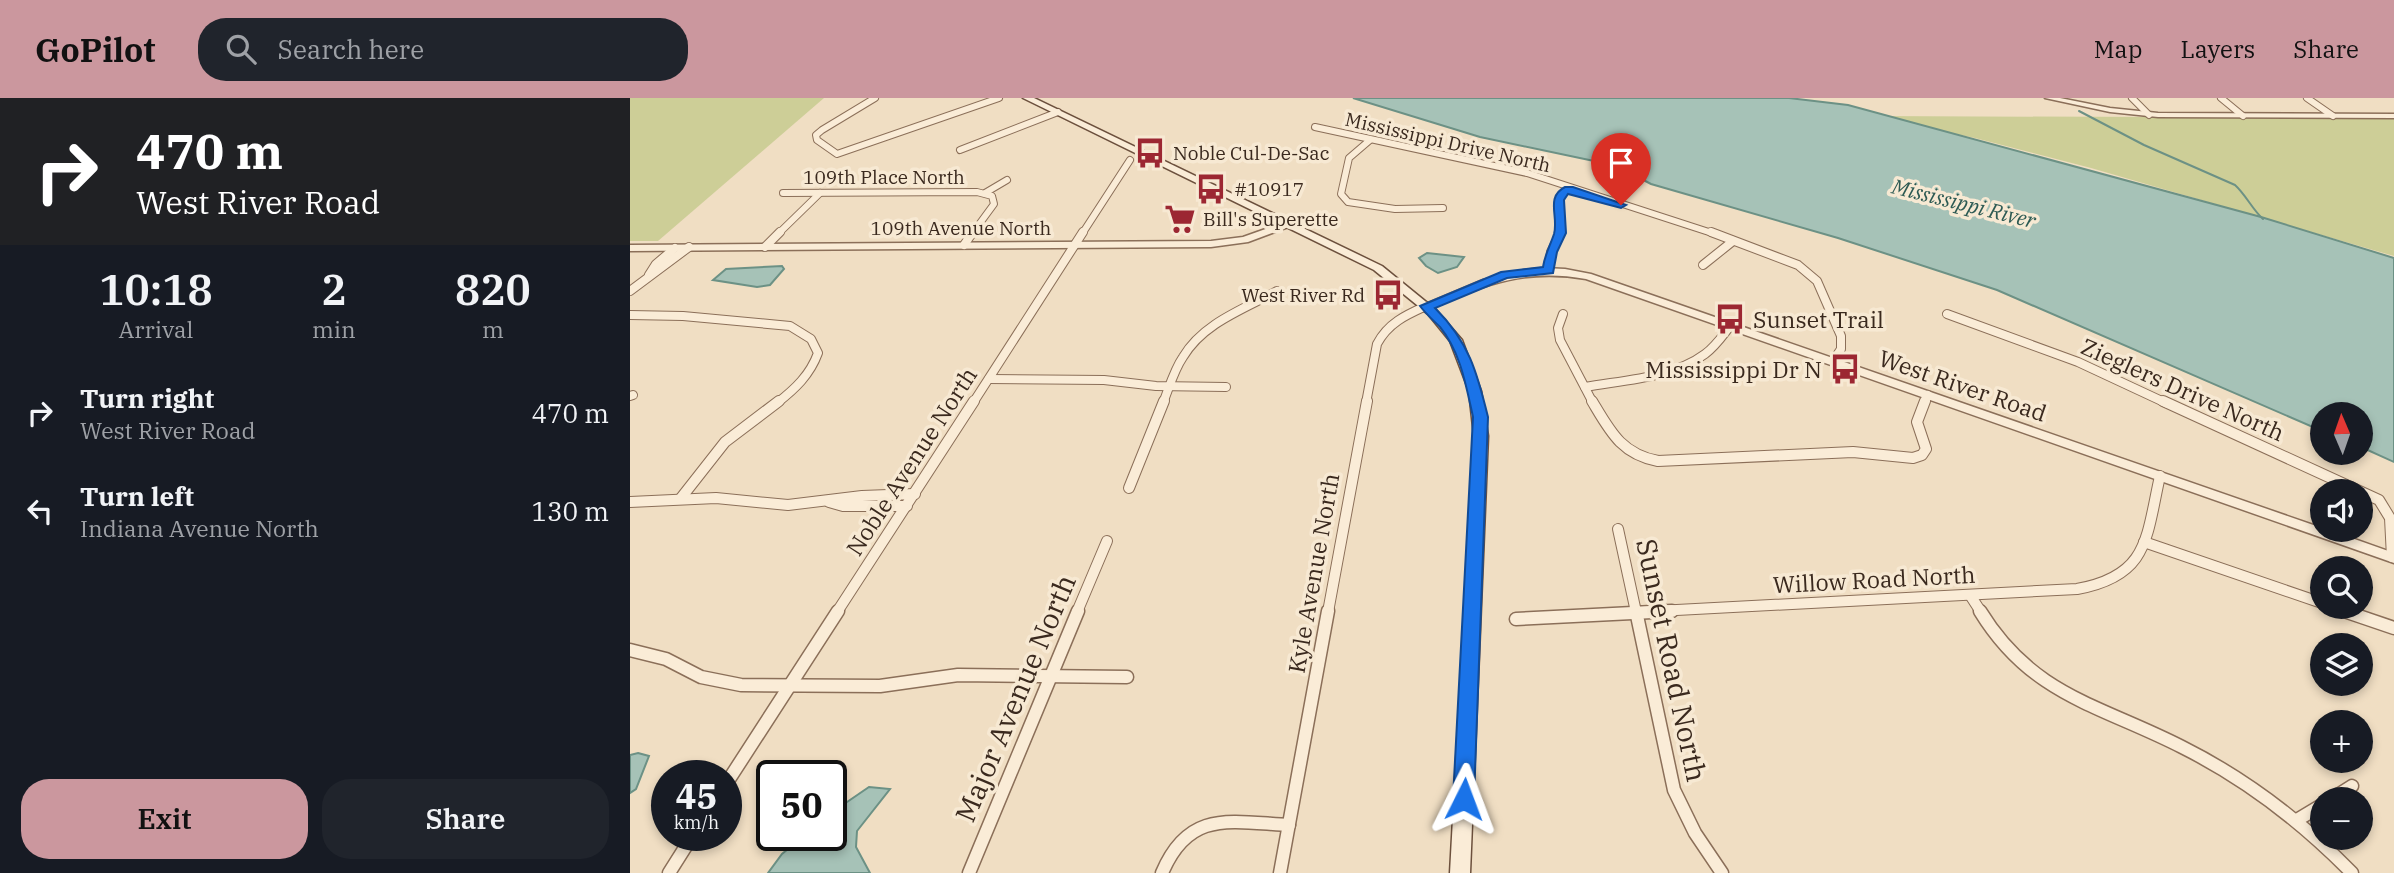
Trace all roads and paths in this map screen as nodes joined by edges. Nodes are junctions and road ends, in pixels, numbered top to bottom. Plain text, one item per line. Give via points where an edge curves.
1 (875, 98) edge
2 (999, 98) edge
3 (1027, 98) edge
4 (2049, 98) edge
5 (2133, 98) edge
6 (2221, 98) edge
7 (2307, 98) edge
8 (1058, 112) junction
9 (2149, 115) junction
10 (2243, 116) junction
11 (2333, 116) junction
12 (2394, 116) edge
13 (1315, 127) dead end
14 (1370, 140) junction
15 (960, 150) dead end
16 (1130, 160) dead end
17 (1007, 180) dead end
18 (1569, 189) junction
19 (782, 193) dead end
20 (820, 193) junction
21 (985, 193) junction
22 (1443, 208) dead end
23 (1288, 224) junction
24 (1733, 241) junction
25 (964, 245) junction
26 (1075, 245) junction
27 (676, 247) junction
28 (689, 247) junction
29 (765, 247) junction
30 (630, 248) edge
31 (1703, 265) dead end
32 (1549, 271) junction
33 (649, 275) junction
34 (630, 290) edge
35 (1277, 291) dead end
36 (1426, 306) junction
37 (1563, 314) dead end
38 (1947, 314) dead end
39 (630, 315) edge
40 (1731, 325) junction
41 (1833, 361) junction
42 (989, 379) junction
43 (1170, 386) junction
44 (1226, 387) dead end
45 (1585, 387) junction
46 (1928, 395) junction
47 (2160, 476) junction
48 (1129, 488) dead end
49 (915, 494) junction
50 (681, 498) junction
51 (630, 502) edge
52 (828, 502) junction
53 (907, 506) junction
54 (1618, 529) dead end
55 (1107, 541) dead end
56 (2144, 542) junction
57 (2393, 557) edge
58 (1970, 595) junction
59 (2310, 599) edge
60 (1636, 613) junction
61 (1516, 619) dead end
62 (2368, 619) edge
63 (2394, 628) edge
64 (630, 650) edge
65 (1050, 676) junction
66 (1127, 677) dead end
67 (790, 685) junction
68 (742, 760) edge
69 (2310, 812) edge
70 (2297, 820) junction
71 (1289, 825) junction
72 (683, 851) edge
73 (669, 873) edge
74 (969, 873) edge
75 (1162, 873) edge
76 (1280, 873) edge
77 (1460, 873) edge
78 (1722, 873) edge
79 (2352, 873) edge

1 - 2 street via 816,135 817,141 837,154
3 - 8 main road
4 - 9 street
5 - 9 street
6 - 10 street
7 - 11 street
8 - 15 street
8 - 23 main road
9 - 10 street
10 - 11 street
11 - 12 street
13 - 14 street, Mississippi Drive North
14 - 18 street, Mississippi Drive North via 1527,173
14 - 22 street via 1349,158 1343,198 1385,208
16 - 26 street, Noble Avenue North
17 - 21 street
18 - 24 street, Mississippi Drive North
18 - 32 street via 1559,197 1561,233 1551,252
19 - 20 street, 109th Place North
20 - 21 street, 109th Place North
20 - 29 street
21 - 25 street via 995,204
23 - 26 street, 109th Avenue North via 1229,243
23 - 36 main road via 1365,260
24 - 31 street
24 - 41 street, Mississippi Drive North via 1798,265 1815,277 1842,340
25 - 26 street, 109th Avenue North
25 - 29 street, 109th Avenue North
26 - 42 street, Noble Avenue North
27 - 28 street, 109th Avenue North
27 - 30 street, 109th Avenue North
27 - 33 street
28 - 29 street, 109th Avenue North
28 - 33 street
32 - 36 street, West River Road via 1505,275
32 - 40 street, West River Road via 1603,280
33 - 34 street
35 - 43 street via 1204,330 1189,343
36 - 71 street, Kyle Avenue North via 1387,327 1377,344
36 - 77 main road via 1461,349 1480,417
37 - 45 street via 1558,328 1561,342
38 - 57 street, Zieglers Drive North via 2078,362 2379,500 2394,515
39 - 50 street via 790,326 803,331 816,349 817,360 800,384 729,437
40 - 41 street, West River Road
40 - 45 street via 1693,361
41 - 46 street, West River Road
42 - 43 street
42 - 49 street, Noble Avenue North
43 - 44 street
43 - 48 street
45 - 46 street via 1623,446 1658,461 1853,452 1913,458 1926,449 1915,418
46 - 47 street, West River Road
47 - 56 street, Willow Road North
47 - 57 street, West River Road
49 - 52 street
49 - 53 street, Noble Avenue North
50 - 51 street
50 - 52 street via 788,505
52 - 53 street
53 - 67 street, Noble Avenue North
54 - 60 street, Sunset Road North
55 - 65 street, Major Avenue North
56 - 58 street, Willow Road North via 2134,566 2107,584
56 - 59 street
58 - 60 street, Willow Road North
58 - 70 street via 2008,651 2048,685 2220,767
60 - 61 street, Willow Road North
60 - 78 street, Sunset Road North via 1674,790 1687,821
62 - 63 street
64 - 67 street via 721,682
65 - 66 street
65 - 67 street via 958,675 880,686
65 - 74 street, Major Avenue North
67 - 68 street, Noble Avenue North
69 - 70 street
70 - 79 street
71 - 75 street via 1210,823 1194,828 1175,843
71 - 76 street, Kyle Avenue North
72 - 73 street

